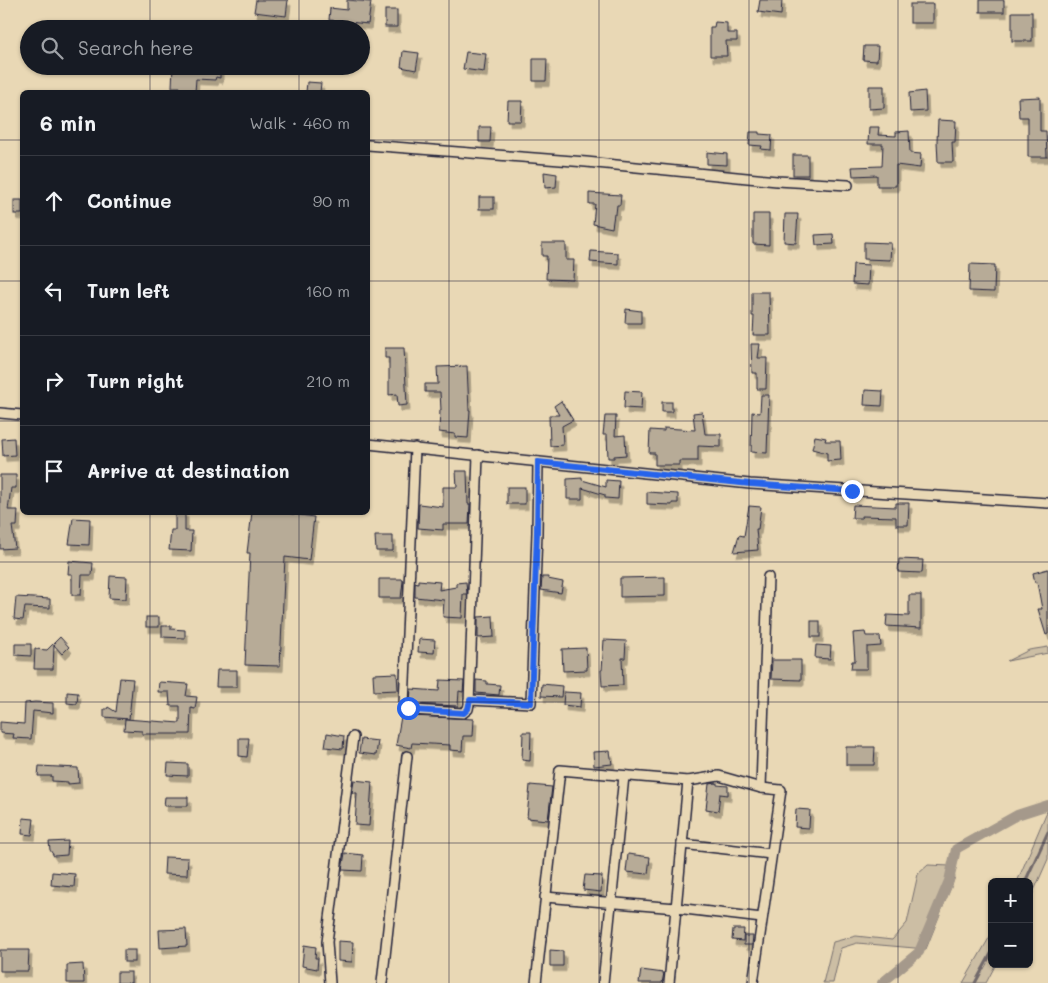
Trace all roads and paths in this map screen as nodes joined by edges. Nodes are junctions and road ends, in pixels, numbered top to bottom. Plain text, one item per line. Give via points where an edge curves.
1 (370, 145) edge
2 (848, 185) dead end
3 (0, 413) edge
4 (20, 414) edge
5 (370, 444) edge
6 (415, 448) junction
7 (478, 455) junction
8 (538, 462) junction
9 (1048, 503) edge
10 (768, 577) dead end
11 (470, 700) junction
12 (353, 737) dead end
13 (407, 756) dead end
14 (624, 776) junction
15 (688, 781) junction
16 (761, 788) junction
17 (682, 844) junction
18 (771, 854) junction
19 (546, 897) junction
20 (611, 903) junction
21 (676, 908) junction
22 (762, 918) junction
23 (330, 983) edge
24 (382, 983) edge
25 (536, 983) edge
26 (603, 983) edge
27 (669, 983) edge
28 (753, 983) edge

1 - 2 street
3 - 4 street
5 - 6 street
6 - 7 street
6 - 11 street via 404,704 412,710 464,713
7 - 8 street
7 - 11 street
8 - 9 street via 750,484
8 - 11 street via 531,703
10 - 16 street
12 - 23 street via 327,942
13 - 24 street
14 - 15 street
14 - 19 street via 560,770
14 - 20 street
15 - 16 street via 719,776
15 - 17 street
16 - 18 street via 781,790
17 - 18 street
17 - 21 street
18 - 22 street
19 - 20 street
19 - 25 street
20 - 21 street
20 - 26 street
21 - 22 street
21 - 27 street
22 - 28 street

